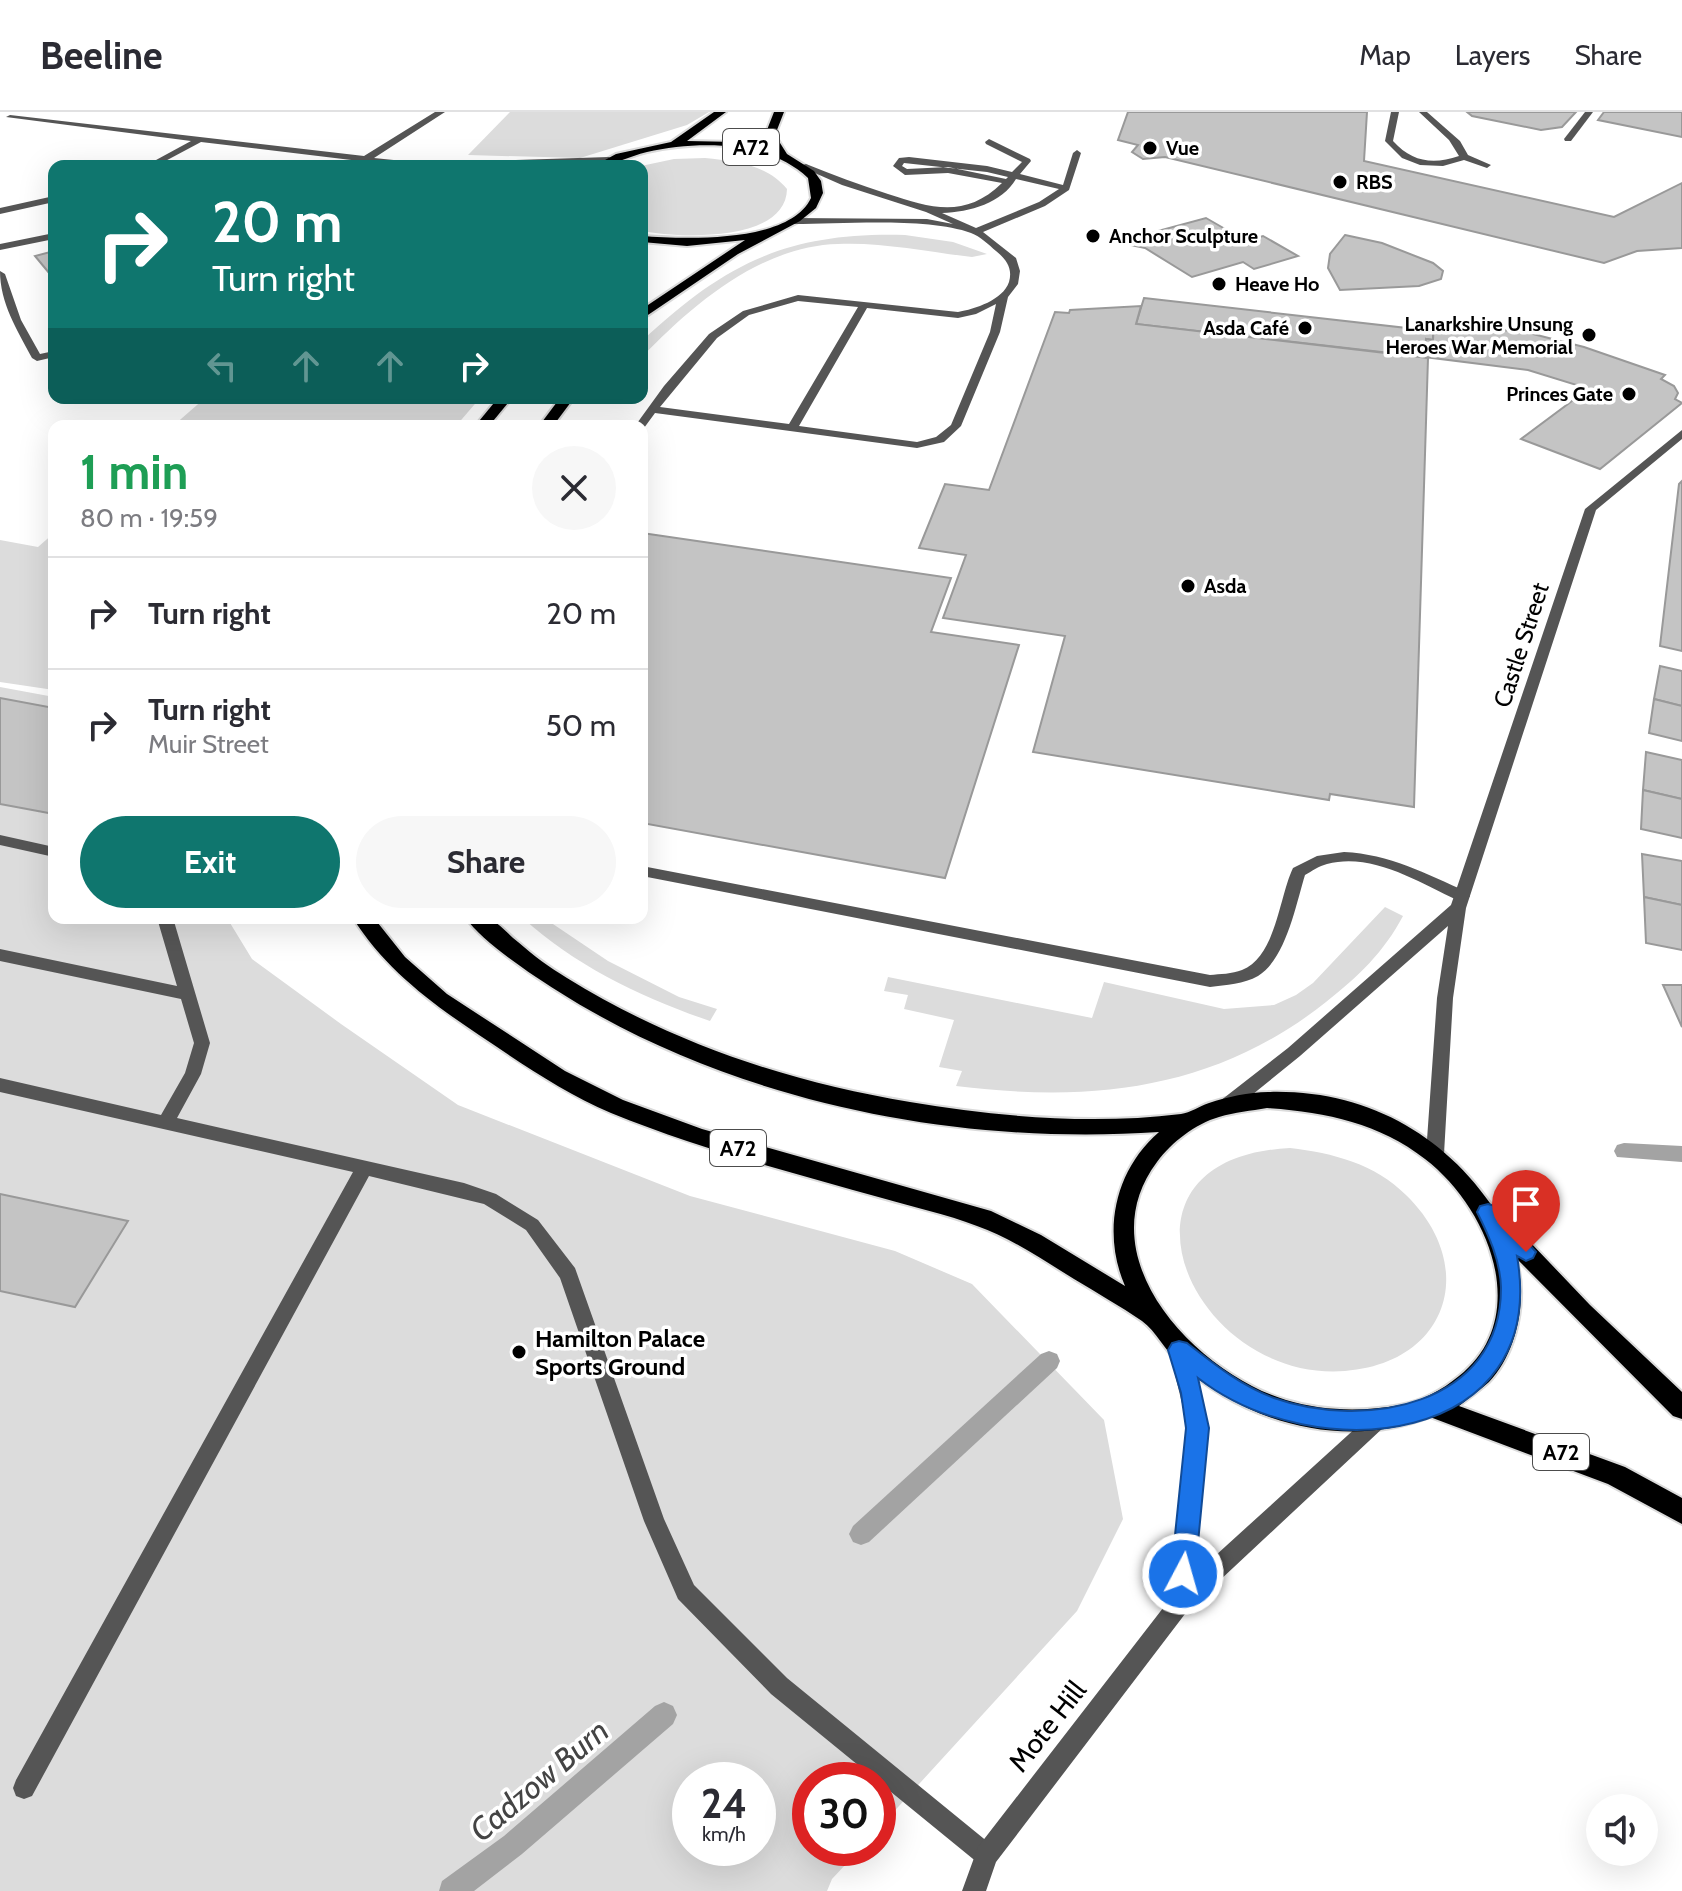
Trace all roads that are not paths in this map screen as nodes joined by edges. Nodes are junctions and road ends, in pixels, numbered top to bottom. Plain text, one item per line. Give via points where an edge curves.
1 (441, 112) edge
2 (721, 112) edge
3 (779, 112) edge
4 (1395, 112) edge
5 (1423, 112) edge
6 (1589, 112) edge
7 (12, 114) edge
8 (0, 123) edge
9 (203, 138) junction
10 (1568, 139) dead end
11 (989, 142) dead end
12 (674, 145) junction
13 (1077, 153) dead end
14 (782, 155) junction
15 (1464, 157) junction
16 (367, 158) junction
17 (161, 160) edge
18 (381, 160) edge
19 (612, 160) edge
20 (1487, 165) dead end
21 (803, 166) junction
22 (1012, 179) junction
23 (1066, 188) junction
24 (48, 200) edge
25 (929, 210) junction
26 (0, 211) edge
27 (794, 221) junction
28 (976, 231) junction
29 (766, 232) junction
30 (48, 237) edge
31 (648, 240) edge
32 (0, 247) edge
33 (0, 274) edge
34 (1003, 297) junction
35 (864, 305) junction
36 (648, 311) edge
37 (48, 355) edge
38 (500, 404) edge
39 (653, 409) junction
40 (487, 420) edge
41 (645, 420) edge
42 (792, 428) junction
43 (1679, 439) edge
44 (0, 840) edge
45 (48, 851) edge
46 (648, 872) edge
47 (1460, 902) junction
48 (167, 924) edge
49 (368, 924) edge
50 (483, 924) edge
51 (0, 955) edge
52 (187, 994) junction
53 (0, 1085) edge
54 (1226, 1106) junction
55 (166, 1122) junction
56 (1189, 1122) junction
57 (1435, 1154) junction
58 (364, 1168) junction
59 (1488, 1212) junction
60 (1150, 1314) junction
61 (1179, 1350) junction
62 (1433, 1407) junction
63 (1682, 1408) edge
64 (1377, 1421) junction
65 (1682, 1512) edge
66 (1180, 1603) junction
67 (24, 1788) dead end
68 (986, 1855) junction
69 (974, 1891) edge

1 - 16 street
2 - 12 main road, A72
3 - 14 main road, A72 via 770,135
4 - 15 street via 1389,141 1398,154 1418,164 1444,166
5 - 15 street via 1459,142
6 - 10 street
7 - 8 street
7 - 9 street
9 - 16 street
9 - 17 street
11 - 22 street via 1027,161
12 - 14 main road, A72 via 725,144
12 - 19 main road, A72
13 - 23 street
14 - 21 main road, A72
15 - 20 street
16 - 18 street
21 - 25 street
21 - 27 main road, A72 via 819,193 812,207
22 - 22 street via 948,170 905,172 897,166 902,160 919,159
22 - 23 street
22 - 25 street via 984,203
23 - 28 street via 1042,204
24 - 26 street
25 - 28 street
27 - 28 street via 927,222
27 - 29 main road, A72
28 - 34 street via 1011,258 1013,284
29 - 31 main road, A72 via 687,243
29 - 36 main road, A72
30 - 32 street
33 - 37 street via 37,358
34 - 35 street via 958,315
34 - 42 street via 995,332 956,426 940,440 917,445
35 - 39 street via 798,298 746,313 713,336
35 - 42 street
38 - 40 main road
39 - 41 street
39 - 42 street
43 - 47 street, Castle Street via 1591,509
44 - 45 street
46 - 47 street via 1210,981 1238,978 1260,967 1284,918 1298,872 1324,859 1351,856 1389,863
47 - 54 street
47 - 57 street, Castle Street via 1445,998
48 - 52 street
49 - 60 main road, A72 via 398,962 440,999 558,1077 616,1106 699,1137 983,1218 1033,1242
50 - 56 main road, A72 via 532,964 638,1031 759,1074 840,1095 976,1118 1068,1127
51 - 52 street
52 - 55 street via 202,1043 193,1074
53 - 55 street
54 - 56 main road, A72
54 - 57 main road, A72 via 1310,1101 1396,1129
55 - 58 street
56 - 60 main road, A72 via 1160,1142 1139,1170 1126,1202 1123,1239 1132,1276
57 - 59 main road, A72
58 - 67 street
58 - 68 street via 490,1199 532,1225 568,1274 654,1521 686,1592 779,1686
59 - 62 main road, A72 via 1505,1248 1511,1286 1508,1323 1493,1357 1468,1385
59 - 63 main road, A72
60 - 61 main road, A72
61 - 64 main road, A72 via 1221,1383 1271,1407 1324,1420
61 - 66 street via 1198,1428
62 - 64 main road, A72
62 - 65 main road, A72 via 1616,1475
64 - 66 street, Mote Hill
66 - 68 street, Mote Hill
68 - 69 street, Mote Hill

